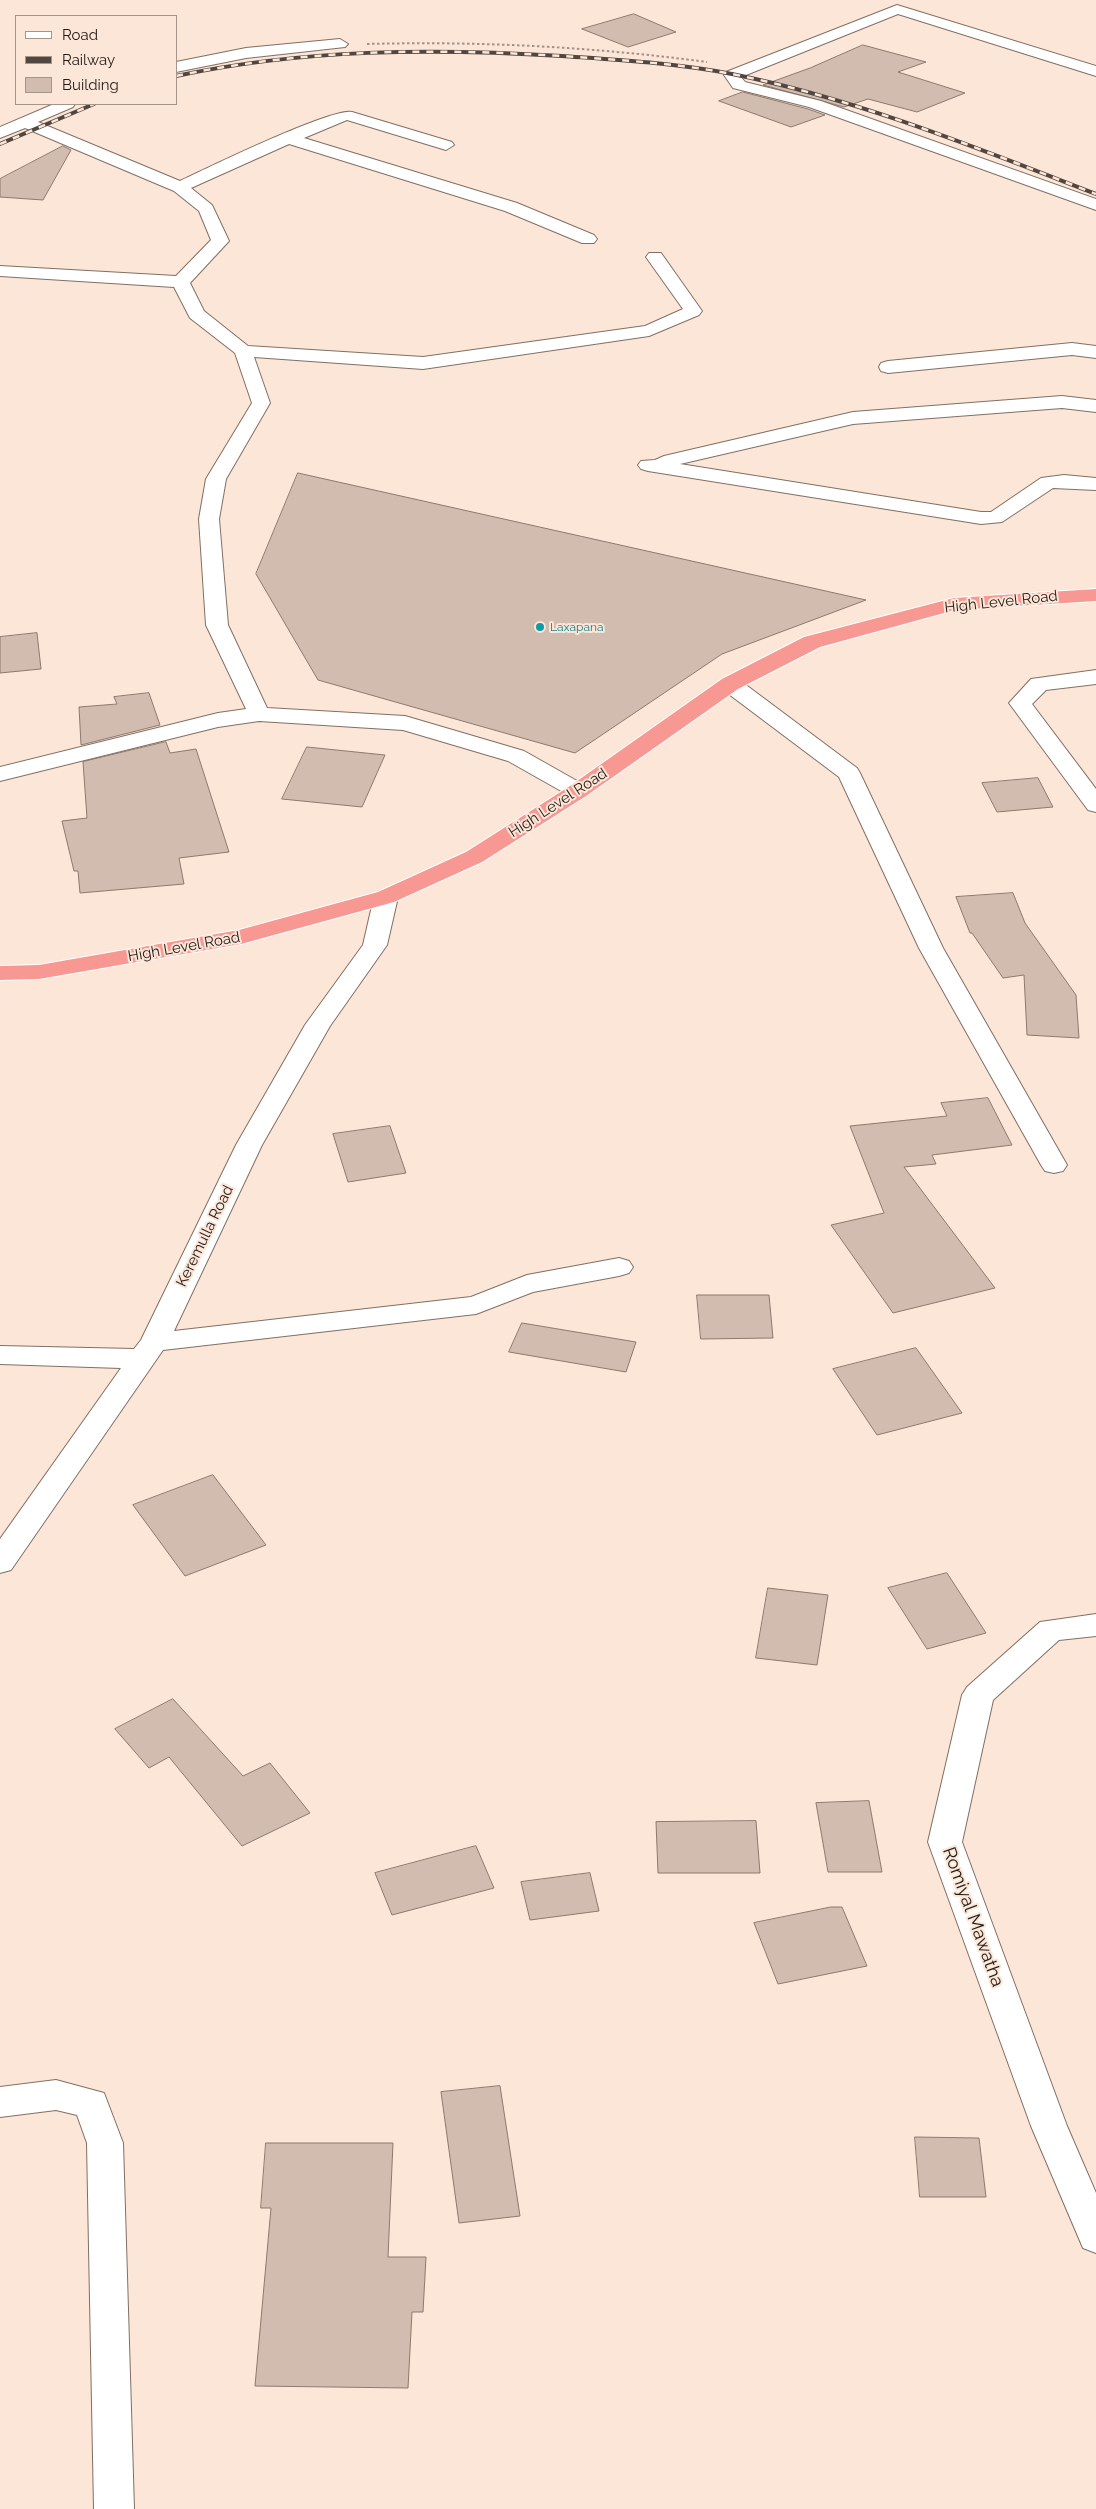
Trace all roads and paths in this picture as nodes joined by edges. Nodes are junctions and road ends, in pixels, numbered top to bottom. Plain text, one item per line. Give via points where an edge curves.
1 (876, 2) dead end
2 (897, 9) junction
3 (340, 44) joint
4 (178, 67) edge
5 (747, 68) junction
6 (1096, 71) edge
7 (66, 105) edge
8 (372, 105) dead end
9 (346, 115) junction
10 (24, 122) junction
11 (0, 132) edge
12 (288, 138) junction
13 (446, 145) dead end
14 (180, 186) junction
15 (1096, 204) edge
16 (588, 239) dead end
17 (655, 257) dead end
18 (0, 271) edge
19 (181, 282) junction
20 (243, 351) junction
21 (1096, 352) edge
22 (888, 367) dead end
23 (1096, 406) edge
24 (1096, 484) edge
25 (1096, 595) edge
26 (1096, 677) edge
27 (730, 684) junction
28 (259, 714) junction
29 (0, 774) edge
30 (578, 791) junction
31 (1096, 805) edge
32 (386, 897) junction
33 (0, 973) edge
34 (1054, 1165) dead end
35 (619, 1267) dead end
36 (148, 1350) junction
37 (0, 1355) edge
38 (0, 1562) edge
39 (1096, 1625) edge
40 (0, 2102) edge
41 (1096, 2237) edge
42 (114, 2509) edge

1 - 2 street
2 - 5 street
2 - 6 street
3 - 4 street via 246,53
3 - 5 path via 522,43
5 - 15 street via 732,74 739,85 815,104
7 - 10 street
8 - 9 street
9 - 12 street
9 - 13 street
10 - 11 street
10 - 14 street
12 - 14 street
12 - 16 street via 511,207
14 - 19 street via 206,209 220,242
17 - 20 street via 693,310 649,331 423,363
18 - 19 street
19 - 20 street via 196,314
20 - 28 street via 261,403 216,480 209,519 217,625
21 - 22 street via 1072,349
23 - 24 street via 1062,402 853,418 648,465 981,518 995,518 1048,482
25 - 27 highway, High Level Road via 954,604 812,642
26 - 31 street via 1038,684 1020,703
27 - 30 highway, High Level Road
27 - 34 street via 849,773 931,948
28 - 29 street via 218,720
28 - 30 street via 405,723 516,756
30 - 32 highway, High Level Road via 474,857
32 - 33 highway, High Level Road via 241,937 39,972
32 - 36 street, Keremulla Road via 375,945 318,1025 250,1144
35 - 36 street via 527,1284 476,1305
36 - 37 street
36 - 38 street, Keremulla Road
39 - 41 street, Romiyal Mawatha via 1051,1630 978,1695 945,1842 1049,2126
40 - 42 street via 56,2095 91,2104 105,2143

